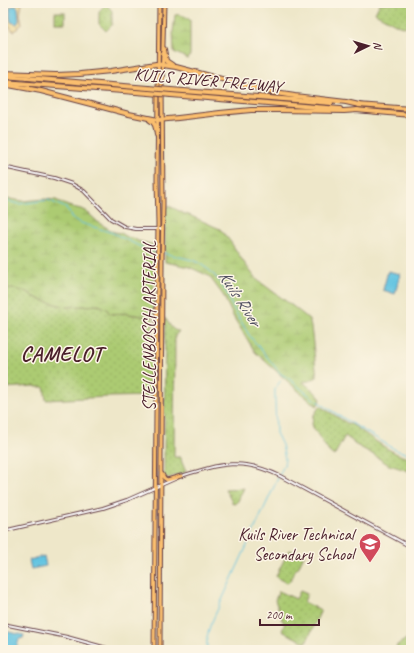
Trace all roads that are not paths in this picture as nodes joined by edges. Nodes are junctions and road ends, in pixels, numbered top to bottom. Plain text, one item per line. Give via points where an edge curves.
1 (159, 3) edge
2 (164, 3) edge
3 (164, 49) junction
4 (158, 64) junction
5 (163, 65) junction
6 (176, 67) junction
7 (3, 75) edge
8 (3, 83) edge
9 (149, 91) junction
10 (358, 108) junction
11 (411, 109) edge
12 (411, 114) edge
13 (146, 118) junction
14 (160, 120) junction
15 (157, 136) junction
16 (3, 167) edge
17 (158, 229) junction
18 (162, 229) junction
19 (162, 472) junction
20 (181, 476) junction
21 (161, 485) junction
22 (155, 487) junction
23 (3, 531) edge
24 (411, 547) edge
25 (3, 624) edge
26 (114, 650) edge
27 (154, 650) edge
28 (160, 650) edge

1 - 4 main road, STELLENBOSCH ARTERIAL
2 - 3 main road, STELLENBOSCH ARTERIAL
3 - 5 main road, STELLENBOSCH ARTERIAL
3 - 6 highway via 166,61
4 - 5 highway
4 - 7 highway via 80,74
4 - 14 main road, STELLENBOSCH ARTERIAL
5 - 6 highway
5 - 14 main road, STELLENBOSCH ARTERIAL
6 - 10 highway via 275,93 346,102
7 - 9 highway, KUILS RIVER FREEWAY
8 - 9 highway, KUILS RIVER FREEWAY
8 - 13 highway
9 - 10 highway, KUILS RIVER FREEWAY, bridge via 171,95
9 - 10 highway, KUILS RIVER FREEWAY, bridge via 170,90
10 - 11 highway, KUILS RIVER FREEWAY
10 - 12 highway, KUILS RIVER FREEWAY
10 - 14 highway via 344,111 240,111
13 - 14 highway
13 - 15 highway via 154,123
14 - 15 main road, STELLENBOSCH ARTERIAL
14 - 18 main road, STELLENBOSCH ARTERIAL
15 - 17 main road, STELLENBOSCH ARTERIAL
16 - 17 street via 69,182 84,191 118,223 132,228
17 - 18 street
17 - 22 main road, STELLENBOSCH ARTERIAL
18 - 19 main road, STELLENBOSCH ARTERIAL
19 - 20 main road via 167,480
19 - 21 main road, STELLENBOSCH ARTERIAL
20 - 21 street
20 - 24 street via 210,467 232,464 255,466 279,475
21 - 22 street
21 - 28 main road, STELLENBOSCH ARTERIAL
22 - 23 street via 103,508
22 - 27 main road, STELLENBOSCH ARTERIAL
25 - 26 street

